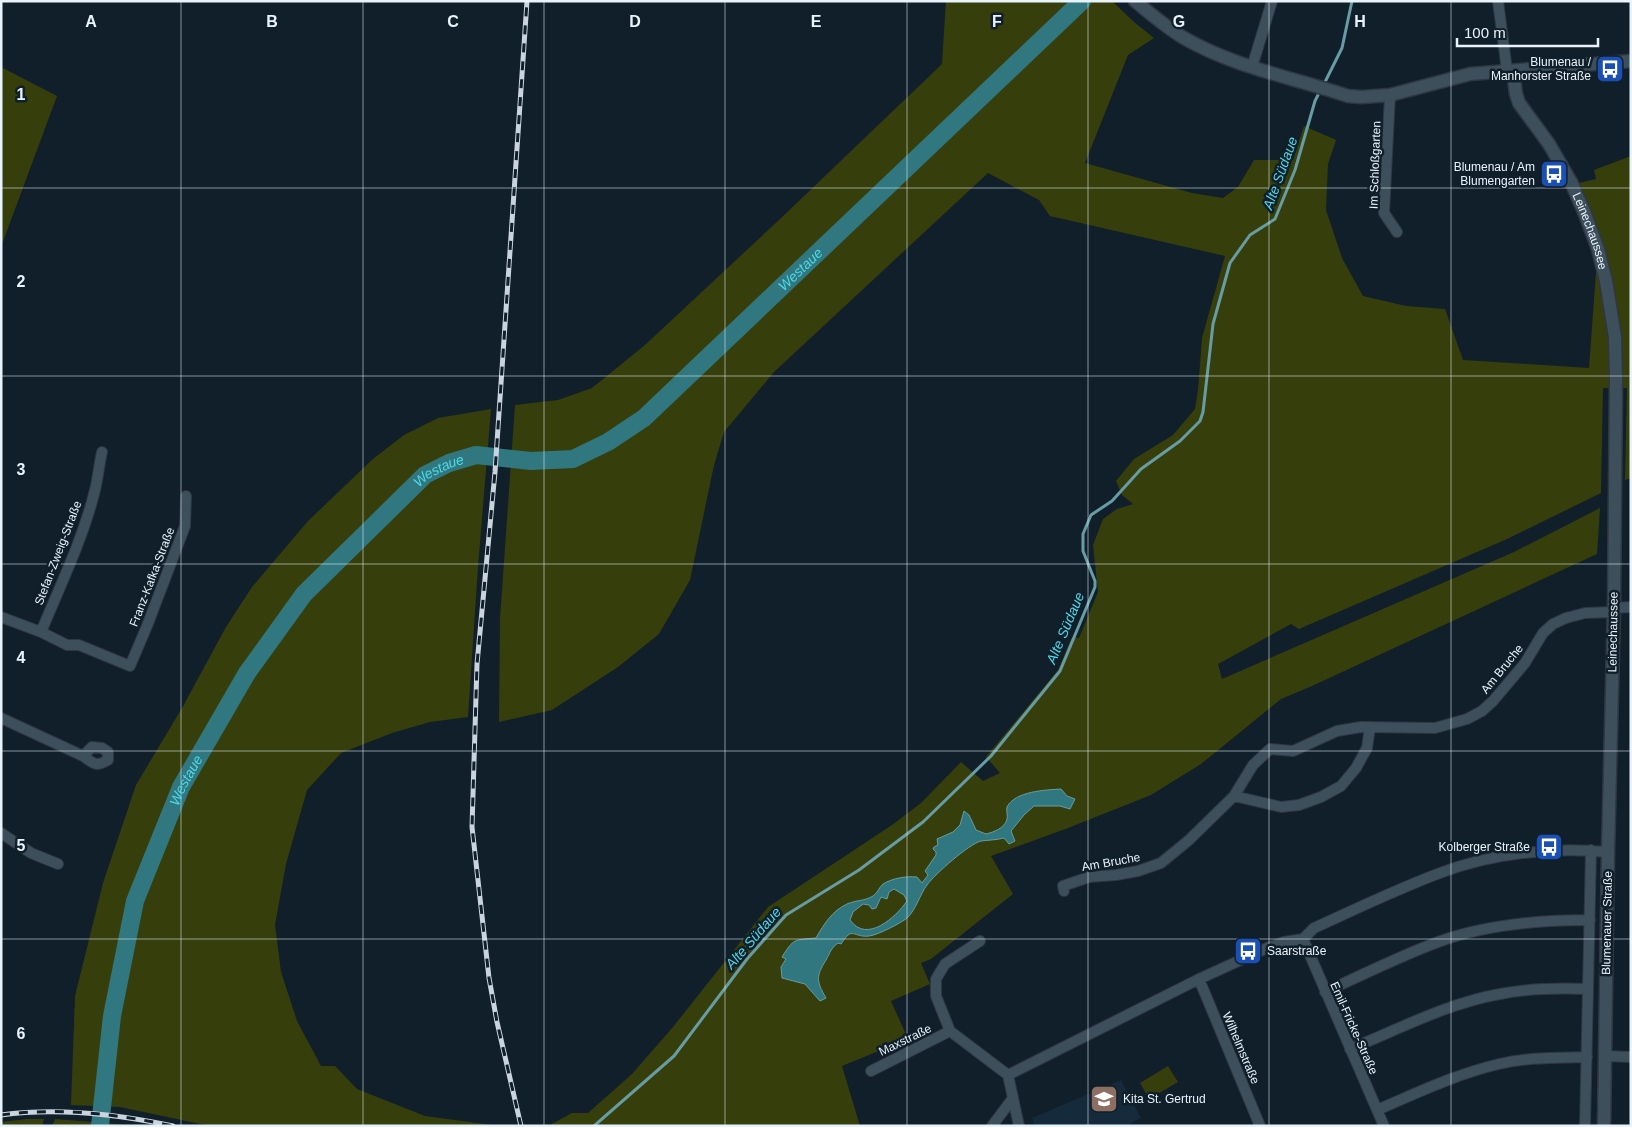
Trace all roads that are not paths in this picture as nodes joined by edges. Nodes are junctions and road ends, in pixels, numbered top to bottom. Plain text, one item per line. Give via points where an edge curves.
1 (1135, 1) edge
2 (1272, 1) edge
3 (1498, 1) edge
4 (1631, 61) edge
5 (1252, 67) junction
6 (1510, 71) junction
7 (1390, 95) junction
8 (1397, 232) dead end
9 (102, 452) dead end
10 (186, 496) dead end
11 (1631, 608) edge
12 (1614, 610) junction
13 (1, 617) edge
14 (41, 632) junction
15 (1, 718) edge
16 (1612, 720) joint
17 (1370, 727) junction
18 (83, 756) dead end
19 (1234, 796) junction
20 (1, 834) edge
21 (1591, 850) junction
22 (1608, 852) junction
23 (58, 864) dead end
24 (1064, 891) dead end
25 (1590, 920) junction
26 (1303, 940) junction
27 (980, 941) dead end
28 (1199, 979) junction
29 (1588, 989) junction
30 (1325, 992) junction
31 (950, 1032) junction
32 (1350, 1049) junction
33 (1606, 1056) junction
34 (1631, 1057) edge
35 (1587, 1058) junction
36 (871, 1071) dead end
37 (1008, 1075) junction
38 (1013, 1098) junction
39 (1377, 1110) junction
40 (992, 1126) edge
41 (1019, 1126) edge
42 (1260, 1126) edge
43 (1384, 1126) edge
44 (1585, 1126) edge
45 (1604, 1126) edge

1 - 5 street via 1184,38 1208,51
2 - 5 street
3 - 6 street
4 - 6 street
5 - 7 street via 1362,98
6 - 7 street via 1470,74
6 - 12 street, Leinechaussee via 1519,103 1549,144 1577,196 1598,249 1606,281 1615,337
7 - 8 street, Im Schloßgarten via 1384,213
9 - 14 street, Stefan-Zweig-Straße via 84,527
10 - 14 street, Franz-Kafka-Straße via 185,526 130,666 79,645 67,645
11 - 12 street, Am Bruche
12 - 16 street, Leinechaussee
12 - 17 street, Am Bruche via 1585,613 1554,624 1543,633 1525,664 1493,701 1467,719 1435,728
13 - 14 street
15 - 18 street
16 - 22 street, Blumenauer Straße
17 - 19 street, Am Bruche via 1337,731 1293,751 1270,749 1253,765
17 - 19 street via 1367,748 1356,768 1340,786 1321,797 1281,807
19 - 24 street, Am Bruche via 1161,863 1124,874 1089,877 1063,886
20 - 23 street via 31,853
21 - 22 street
21 - 25 street, Blumenauer Straße
21 - 26 street via 1521,854 1441,872 1314,928
22 - 33 street, Blumenauer Straße
25 - 29 street, Blumenauer Straße
25 - 30 street via 1519,923 1478,931 1439,942
26 - 28 street via 1267,948
26 - 30 street, Emil-Fricke-Straße
27 - 31 street via 945,964 936,979 936,996
28 - 37 street
28 - 42 street, Wilhelmstraße
29 - 32 street via 1549,988 1500,994 1454,1006
29 - 35 street, Blumenauer Straße
30 - 32 street, Emil-Fricke-Straße
31 - 36 street, Maxstraße
31 - 37 street
32 - 39 street, Emil-Fricke-Straße
33 - 34 street
33 - 45 street, Blumenauer Straße
35 - 39 street via 1540,1058 1472,1071
35 - 44 street, Blumenauer Straße
37 - 38 street
38 - 40 street
38 - 41 street
39 - 43 street, Emil-Fricke-Straße

